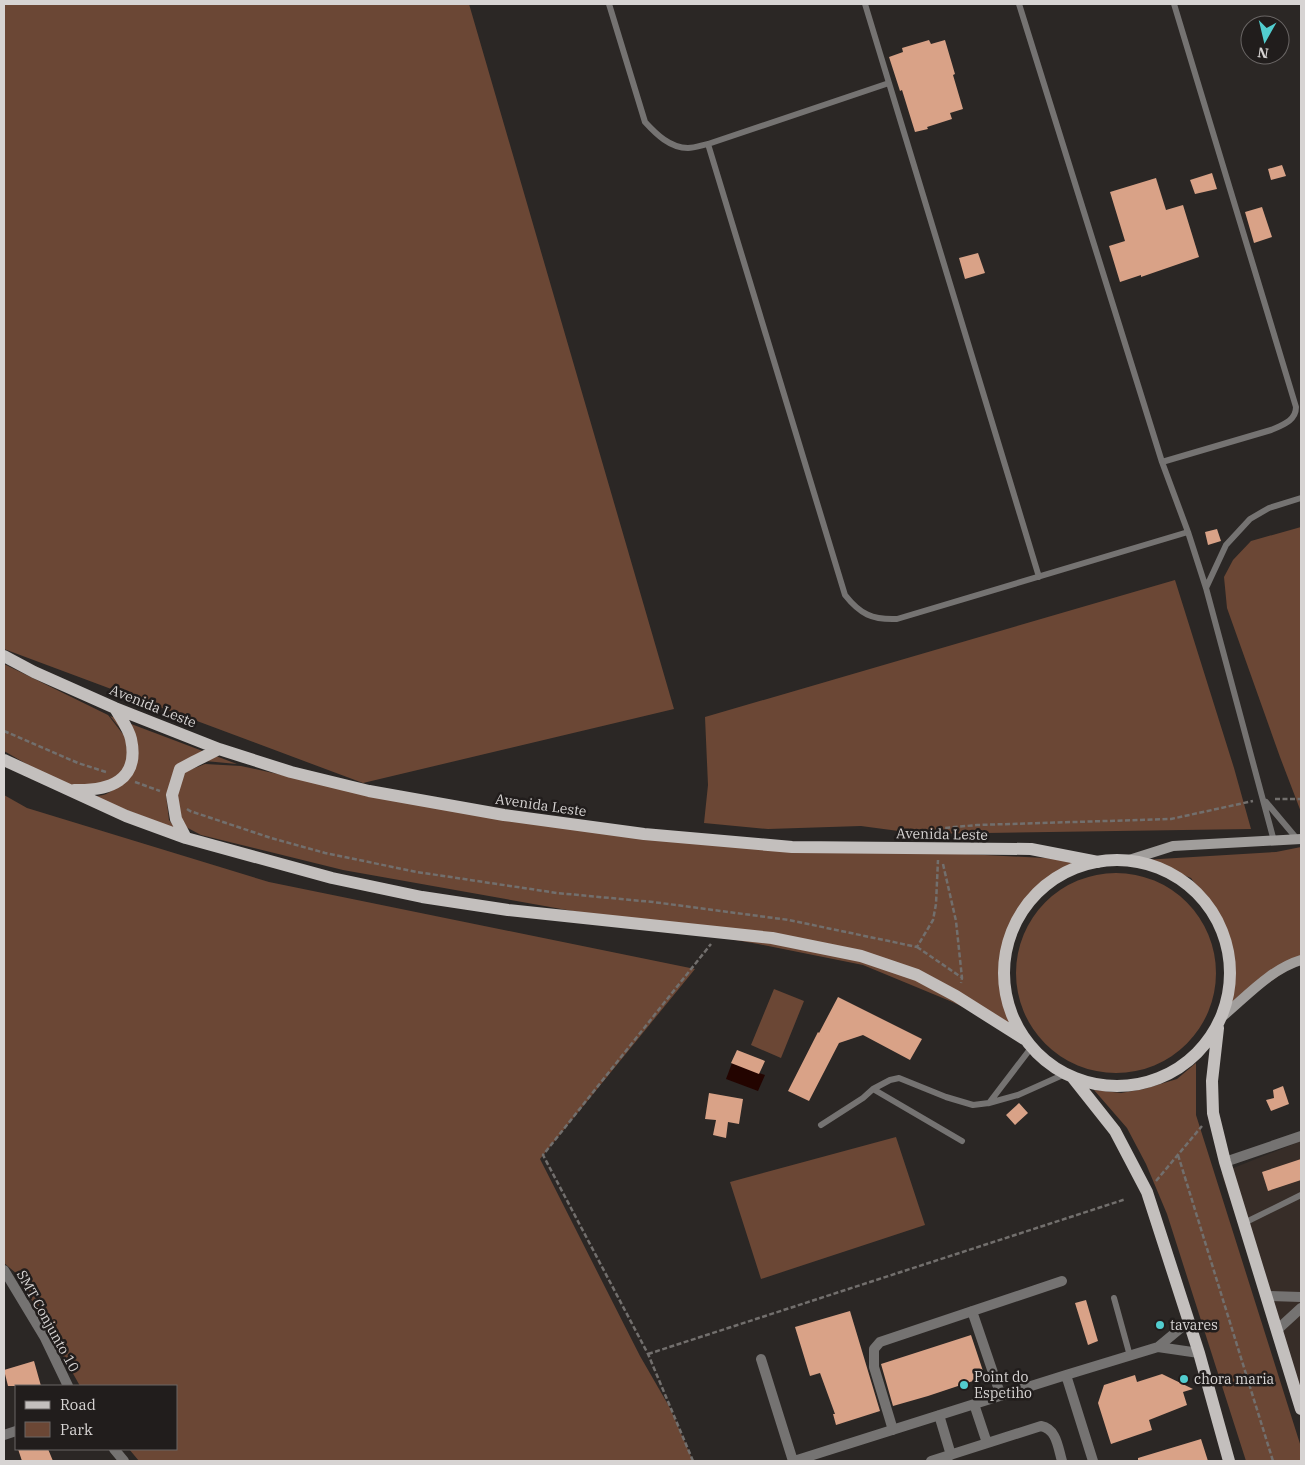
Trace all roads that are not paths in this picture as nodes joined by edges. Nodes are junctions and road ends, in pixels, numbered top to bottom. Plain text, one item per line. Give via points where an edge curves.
1 (608, 4) edge
2 (865, 4) edge
3 (1019, 4) edge
4 (1174, 4) edge
5 (889, 83) junction
6 (708, 144) junction
7 (1162, 462) junction
8 (1301, 498) edge
9 (1188, 532) junction
10 (1039, 577) junction
11 (1206, 588) junction
12 (4, 656) edge
13 (115, 708) junction
14 (219, 749) junction
15 (4, 760) edge
16 (67, 790) junction
17 (1263, 799) junction
18 (186, 838) junction
19 (1299, 840) edge
20 (1274, 842) junction
21 (1129, 860) junction
22 (1098, 862) junction
23 (1301, 960) edge
24 (1221, 1021) junction
25 (1028, 1043) junction
26 (1069, 1076) junction
27 (873, 1089) junction
28 (989, 1103) junction
29 (821, 1125) dead end
30 (1301, 1136) edge
31 (962, 1141) dead end
32 (1225, 1162) junction
33 (1301, 1195) edge
34 (1244, 1223) junction
35 (4, 1270) edge
36 (1062, 1281) dead end
37 (1266, 1296) junction
38 (1301, 1297) edge
39 (1114, 1298) dead end
40 (1301, 1308) edge
41 (972, 1311) junction
42 (1188, 1322) junction
43 (1277, 1330) junction
44 (1158, 1347) junction
45 (1199, 1353) junction
46 (1130, 1356) junction
47 (761, 1359) dead end
48 (1066, 1375) junction
49 (68, 1385) edge
50 (1001, 1396) junction
51 (974, 1404) junction
52 (1301, 1409) edge
53 (939, 1415) junction
54 (893, 1430) junction
55 (987, 1444) junction
56 (115, 1450) edge
57 (951, 1455) junction
58 (124, 1461) edge
59 (794, 1461) edge
60 (931, 1461) edge
61 (1062, 1461) edge
62 (1093, 1461) edge
63 (1229, 1461) edge

1 - 6 lane via 645,122 656,135 671,144 688,148
2 - 5 lane
3 - 7 lane
4 - 7 lane via 1296,412 1286,423 1271,430
5 - 6 lane
5 - 10 lane
6 - 10 lane via 845,595 867,615 897,619
7 - 9 lane
8 - 11 lane via 1270,508 1250,519 1226,545
9 - 10 lane
9 - 11 lane
11 - 17 lane
12 - 13 main road, Avenida Leste
13 - 14 main road, Avenida Leste
13 - 16 main road via 131,738 133,758 130,769 124,778 111,786
14 - 18 main road via 180,770 172,795 176,819
14 - 22 main road, Avenida Leste via 369,791 504,815 644,834 792,847 1031,849
15 - 16 main road
16 - 18 main road
17 - 19 lane
17 - 20 lane
18 - 25 main road via 332,878 422,897 508,910 772,938 861,956 917,975
19 - 20 main road
20 - 21 main road via 1173,846
21 - 22 main road
21 - 24 main road via 1163,869 1193,888 1215,915 1229,947 1231,982
22 - 25 main road via 1067,872 1040,890 1019,915 1007,945 1003,978 1009,1010
23 - 24 main road via 1272,974
24 - 26 main road via 1198,1053 1171,1074 1140,1085 1106,1086
24 - 32 main road via 1212,1081 1213,1113
25 - 26 main road via 1047,1062
25 - 28 lane
26 - 28 lane
26 - 42 main road via 1115,1131 1147,1192
27 - 28 lane via 899,1078 964,1103
27 - 29 lane
27 - 31 lane
30 - 32 street
32 - 34 main road
33 - 34 lane
34 - 37 main road
35 - 49 street, SMT Conjunto 10 via 45,1338
36 - 41 street
37 - 38 street
37 - 43 main road
39 - 46 lane
40 - 43 street
41 - 50 street
41 - 54 street via 880,1342 874,1349 874,1367
42 - 44 street
42 - 45 main road
43 - 52 main road
44 - 45 street
44 - 46 street
45 - 63 main road
46 - 48 street
47 - 59 street
48 - 50 street
48 - 62 street
50 - 51 street
51 - 53 street
51 - 55 street
53 - 54 street
53 - 57 street
54 - 59 street
55 - 57 street
55 - 61 street via 1041,1426 1047,1427 1054,1434
56 - 58 street
57 - 60 street

